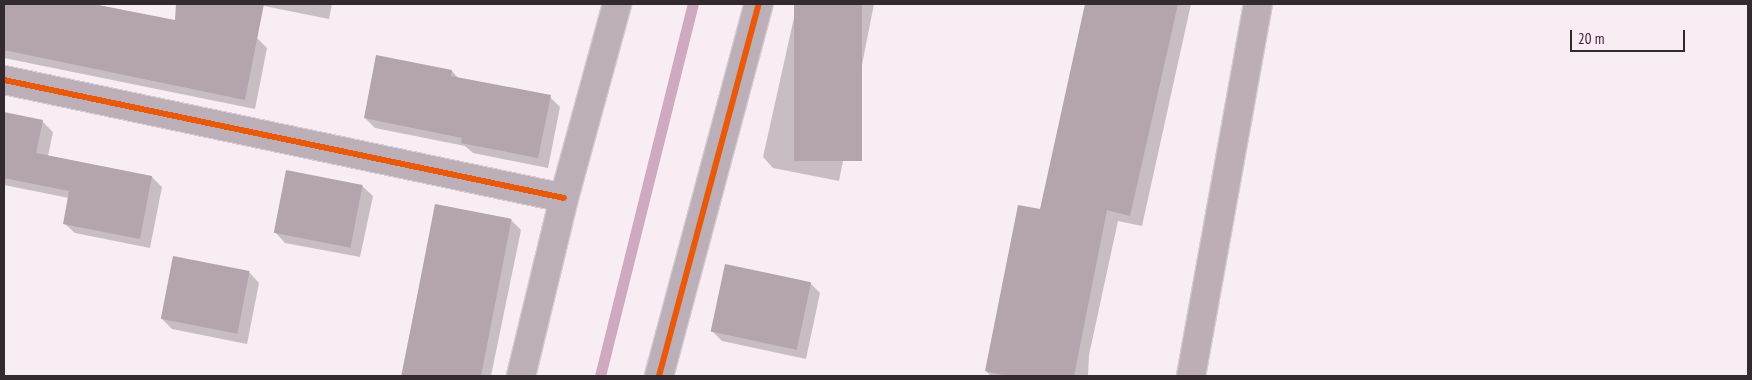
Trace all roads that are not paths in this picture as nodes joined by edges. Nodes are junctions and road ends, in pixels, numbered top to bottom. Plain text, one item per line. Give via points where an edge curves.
1 (617, 4) edge
2 (759, 4) edge
3 (1258, 4) edge
4 (4, 80) edge
5 (564, 198) junction
6 (521, 376) edge
7 (659, 376) edge
8 (1191, 376) edge

1 - 5 street
2 - 7 street
3 - 8 main road
4 - 5 street
5 - 6 street

